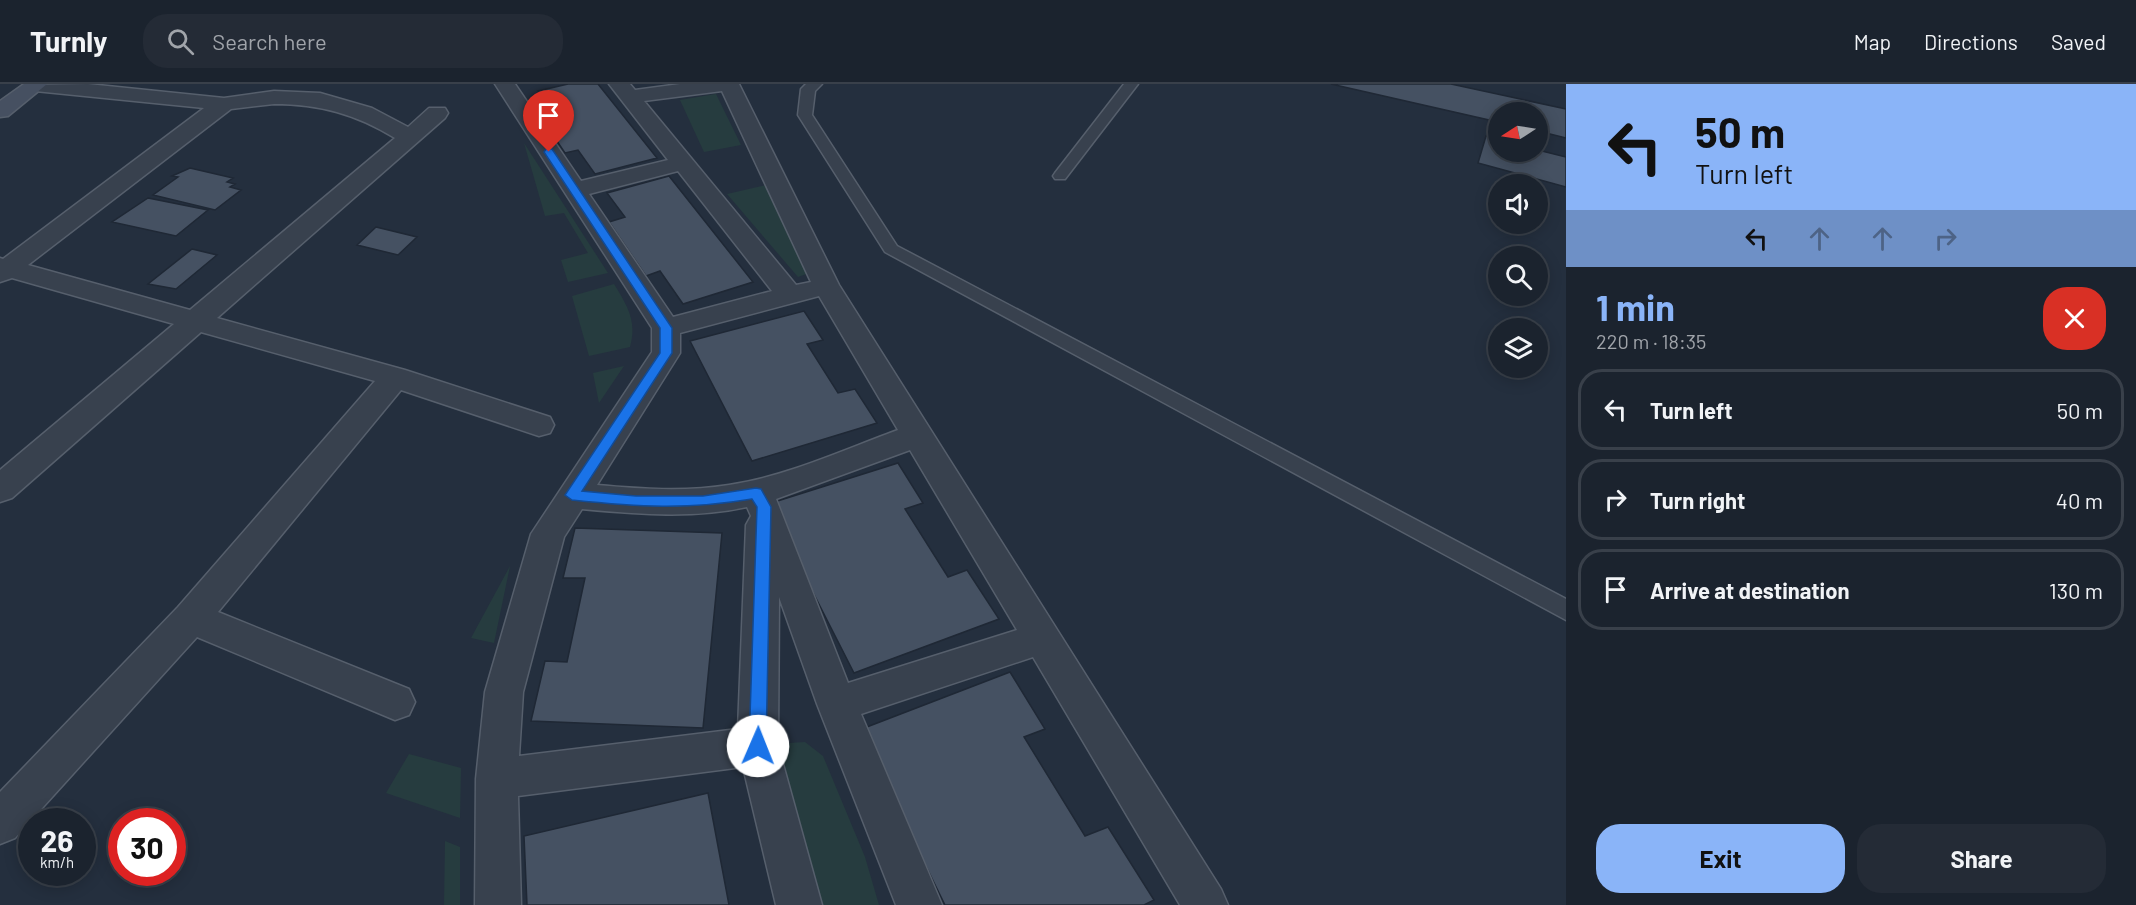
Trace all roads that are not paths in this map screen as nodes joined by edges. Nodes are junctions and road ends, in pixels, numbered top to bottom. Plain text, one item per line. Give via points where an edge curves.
1 (728, 84) edge
2 (814, 84) edge
3 (1131, 84) edge
4 (36, 85) edge
5 (513, 85) edge
6 (624, 90) edge
7 (332, 92) edge
8 (225, 104) junction
9 (0, 111) edge
10 (437, 113) dead end
11 (409, 137) junction
12 (683, 163) junction
13 (1060, 176) dead end
14 (574, 190) junction
15 (3, 269) edge
16 (826, 285) junction
17 (790, 296) junction
18 (195, 319) junction
19 (666, 328) junction
20 (395, 377) junction
21 (539, 425) dead end
22 (917, 435) junction
23 (0, 489) edge
24 (572, 495) junction
25 (760, 500) junction
26 (1566, 610) edge
27 (191, 618) junction
28 (1041, 638) junction
29 (395, 702) dead end
30 (837, 704) junction
31 (758, 746) junction
32 (497, 779) junction
33 (0, 823) edge
34 (498, 905) edge
35 (799, 905) edge
36 (919, 905) edge
37 (1205, 905) edge

1 - 6 street
1 - 16 street
2 - 26 lane via 808,89 805,114 891,249
3 - 13 lane
4 - 8 street
4 - 9 street
5 - 14 street
6 - 12 street
7 - 8 street
7 - 11 street
8 - 15 street
10 - 11 street
11 - 18 street
12 - 14 street
12 - 17 street
14 - 19 street
15 - 18 street
16 - 17 street
16 - 22 street
17 - 19 street
18 - 20 street
18 - 23 street
19 - 24 street via 666,353
20 - 21 street
20 - 27 street
22 - 25 street
22 - 28 street
24 - 25 street via 636,501
24 - 32 street via 548,534 504,692
25 - 30 street
25 - 31 street
27 - 29 street
27 - 33 street
28 - 30 street
28 - 37 street
30 - 36 street
31 - 32 street
31 - 35 street
32 - 34 street

